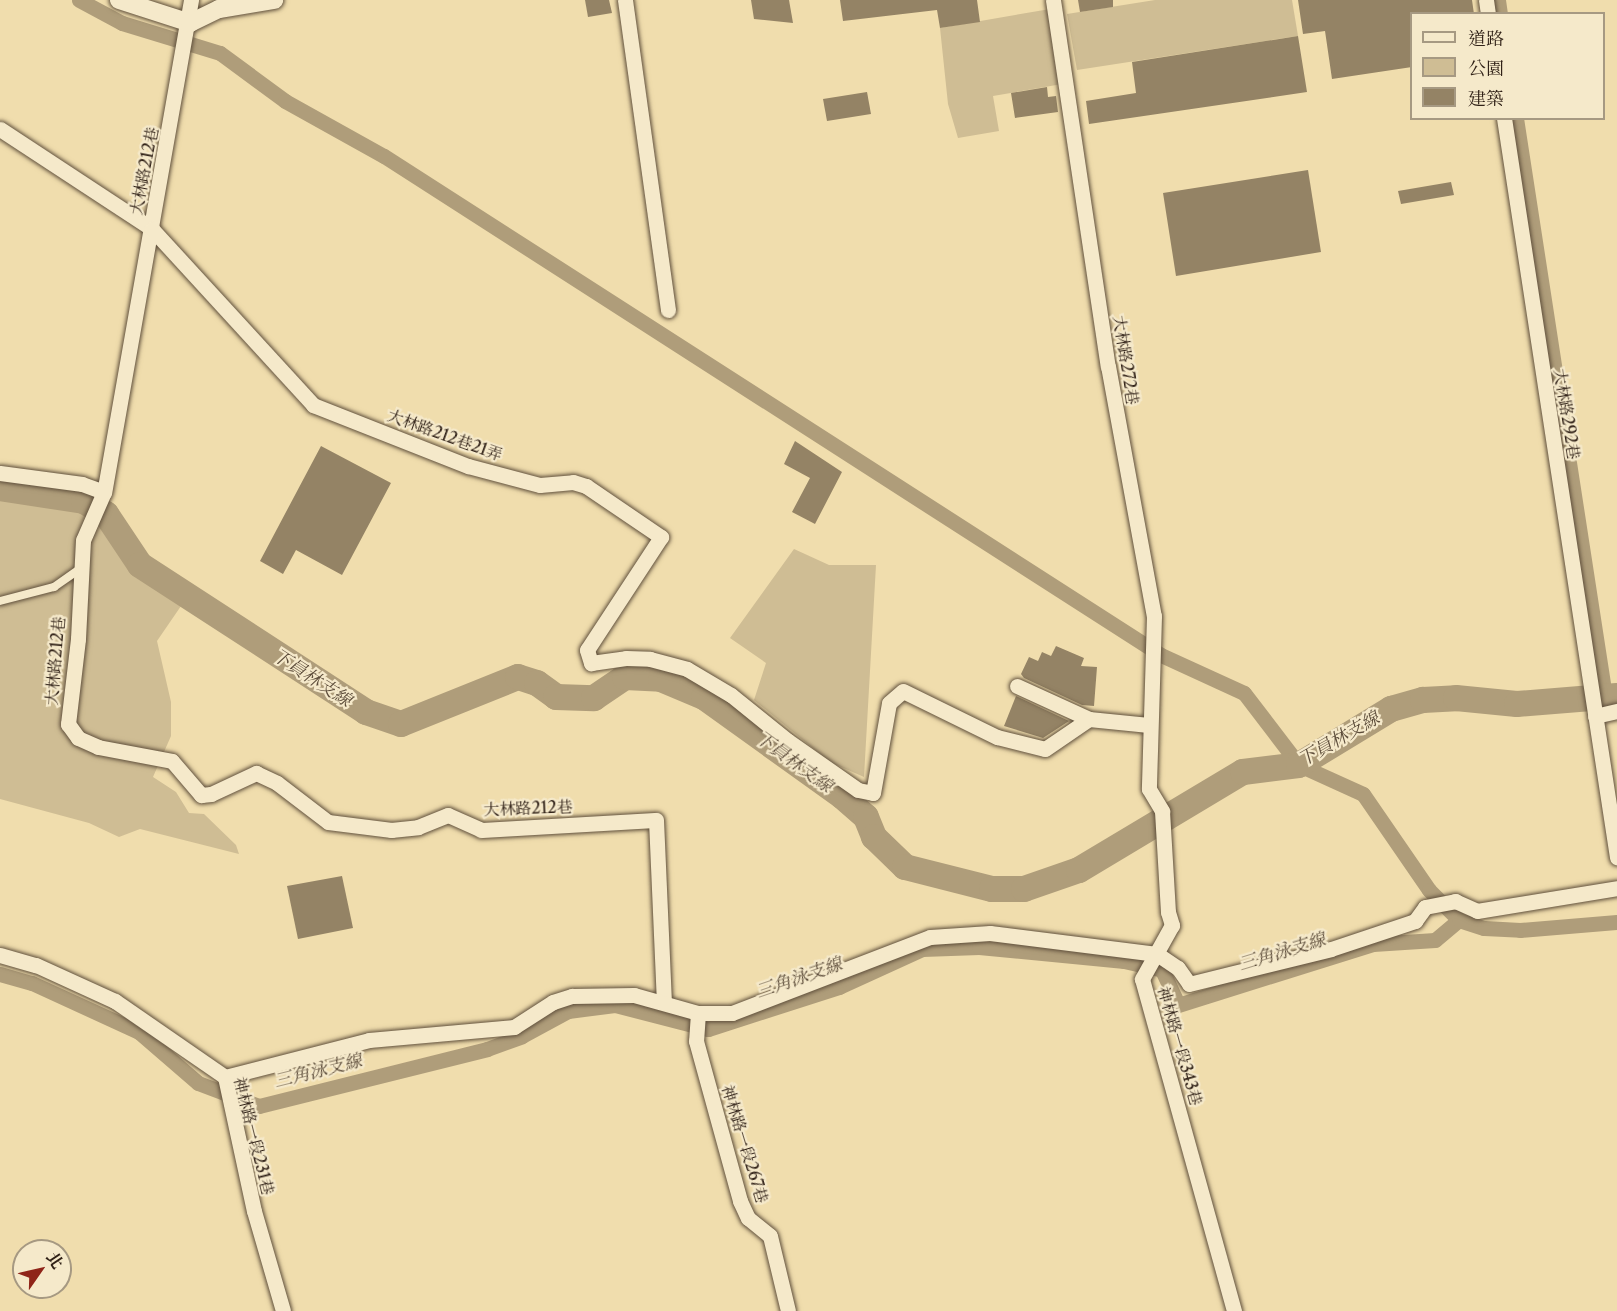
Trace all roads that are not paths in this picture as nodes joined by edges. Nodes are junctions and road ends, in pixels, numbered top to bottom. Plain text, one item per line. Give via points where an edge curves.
1 (119, 0) edge
2 (191, 0) edge
3 (274, 0) edge
4 (625, 0) edge
5 (1053, 0) edge
6 (190, 23) junction
7 (1504, 120) edge
8 (0, 129) edge
9 (152, 229) junction
10 (668, 310) dead end
11 (0, 473) edge
12 (104, 492) junction
13 (80, 569) junction
14 (0, 601) edge
15 (1017, 686) dead end
16 (1617, 711) edge
17 (1595, 716) junction
18 (1089, 718) junction
19 (1149, 725) junction
20 (1617, 857) edge
21 (1617, 888) edge
22 (1158, 954) junction
23 (0, 955) edge
24 (664, 1001) junction
25 (698, 1013) junction
26 (225, 1077) junction
27 (282, 1311) edge
28 (788, 1311) edge
29 (1234, 1311) edge

1 - 6 street
2 - 6 street, 大林路212巷
3 - 6 street via 219,9
4 - 10 street
5 - 19 street, 大林路272巷 via 1108,366 1154,616
6 - 9 street, 大林路212巷
7 - 17 street, 大林路292巷
8 - 9 street, 大林路212巷21弄
9 - 12 street, 大林路212巷
9 - 18 street, 大林路212巷21弄 via 313,405 468,466 540,485 573,482 586,486 661,537 587,650 591,663 650,659 687,669 731,695 858,790 873,793 889,703 903,691 997,736 1045,749
11 - 12 street via 82,484
12 - 13 street, 大林路212巷 via 83,540
13 - 14 lane via 54,587
13 - 24 street, 大林路212巷 via 78,639 68,724 78,738 98,747 172,761 201,795 256,773 277,783 328,822 391,830 418,827 448,815 481,830 656,820
15 - 18 street
16 - 17 street
17 - 20 street, 大林路292巷
18 - 19 street
19 - 22 street, 神林路一段343巷 via 1149,789 1162,811 1172,926
21 - 22 street via 1477,912 1455,901 1425,907 1415,921 1331,949 1189,984 1178,968
22 - 25 street via 990,933 930,937 732,1014
22 - 29 street, 神林路一段343巷 via 1142,979
23 - 26 street, 神林路一段231巷 via 36,965 115,1001
24 - 25 street
24 - 26 street via 634,995 572,996 553,1002 513,1027 369,1040
25 - 28 street, 神林路一段267巷 via 696,1041 740,1201 748,1218 770,1236
26 - 27 street, 神林路一段231巷 via 254,1210

